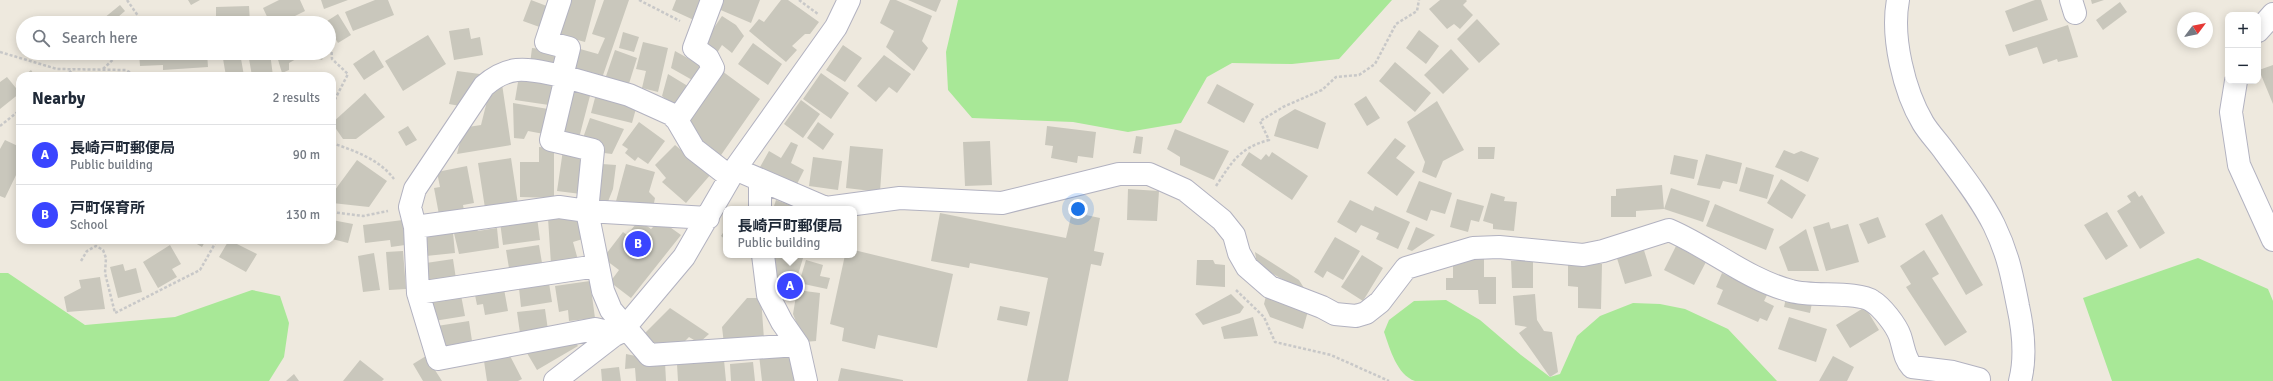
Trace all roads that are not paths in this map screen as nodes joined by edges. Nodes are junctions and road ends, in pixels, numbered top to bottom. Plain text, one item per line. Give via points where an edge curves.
1 (560, 0) edge
2 (712, 0) edge
3 (849, 0) edge
4 (1898, 0) edge
5 (2273, 14) edge
6 (2261, 28) edge
7 (564, 77) junction
8 (2236, 84) edge
9 (677, 120) junction
10 (733, 173) junction
11 (760, 180) junction
12 (760, 206) edge
13 (821, 206) edge
14 (841, 206) edge
15 (587, 211) junction
16 (412, 212) junction
17 (708, 218) junction
18 (2273, 240) edge
19 (763, 258) edge
20 (597, 266) junction
21 (418, 293) junction
22 (621, 330) junction
23 (798, 345) junction
24 (1979, 379) dead end
25 (555, 381) edge
26 (806, 381) edge
27 (2020, 381) edge

1 - 7 street via 546,42 569,48
2 - 9 street via 694,48 708,58 712,68
3 - 10 street via 836,27
4 - 27 street via 1895,16 1902,69 1914,104 1923,123 1963,176 1993,224 2010,261 2021,319 2023,368
5 - 6 street
7 - 9 street via 629,95 654,105
7 - 15 street via 551,140 593,150
7 - 16 street via 521,68 494,77 484,86 415,189
8 - 18 street via 2231,112 2239,165
9 - 10 street via 694,149
10 - 11 street
10 - 17 street
11 - 12 street
11 - 13 street
14 - 24 street via 900,198 1002,203 1119,174 1149,174 1185,190 1222,220 1234,235 1239,253 1247,267 1270,287 1335,314 1356,316 1366,313 1380,302 1406,268 1473,248 1499,247 1582,254 1669,230 1769,284 1793,292 1863,297 1872,301 1900,335 1907,361 1912,367 1953,372
15 - 16 street via 559,207
15 - 17 street
15 - 20 street
16 - 21 street
17 - 22 street via 684,257
19 - 23 street via 768,295
20 - 21 street
20 - 22 street via 603,291
21 - 22 street via 438,359 595,329
22 - 23 street via 649,355
22 - 25 street
23 - 26 street

